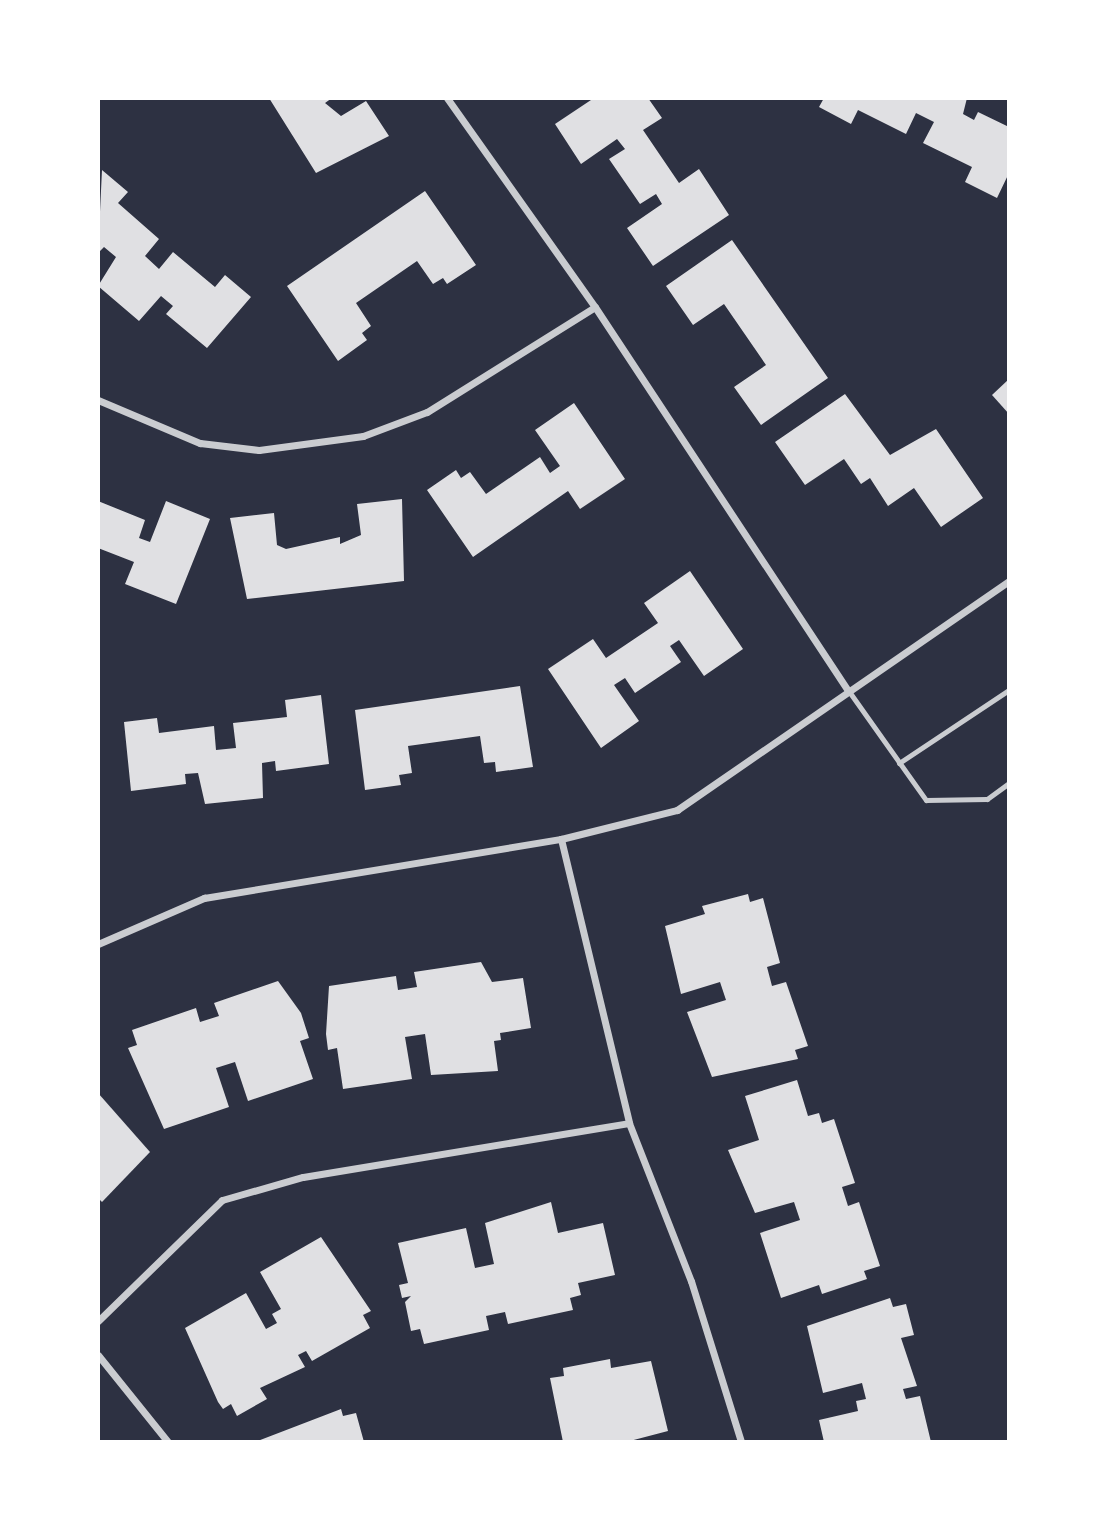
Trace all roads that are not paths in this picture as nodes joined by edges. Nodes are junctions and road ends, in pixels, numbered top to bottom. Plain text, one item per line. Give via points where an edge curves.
1 (447, 98) edge
2 (595, 307) junction
3 (98, 400) edge
4 (1009, 580) edge
5 (848, 690) junction
6 (1009, 690) edge
7 (900, 763) junction
8 (1009, 783) edge
9 (561, 839) junction
10 (98, 944) edge
11 (629, 1123) junction
12 (98, 1321) edge
13 (98, 1355) edge
14 (167, 1442) edge
15 (741, 1442) edge

1 - 2 street
2 - 3 street via 427,412 363,436 259,450 200,443
2 - 5 street
4 - 5 street
5 - 7 lane
5 - 9 street via 677,810
6 - 7 lane
7 - 8 lane via 926,800 987,799
9 - 10 street via 204,898
9 - 11 street
11 - 12 street via 303,1177 222,1200
11 - 15 street via 691,1281
13 - 14 street

